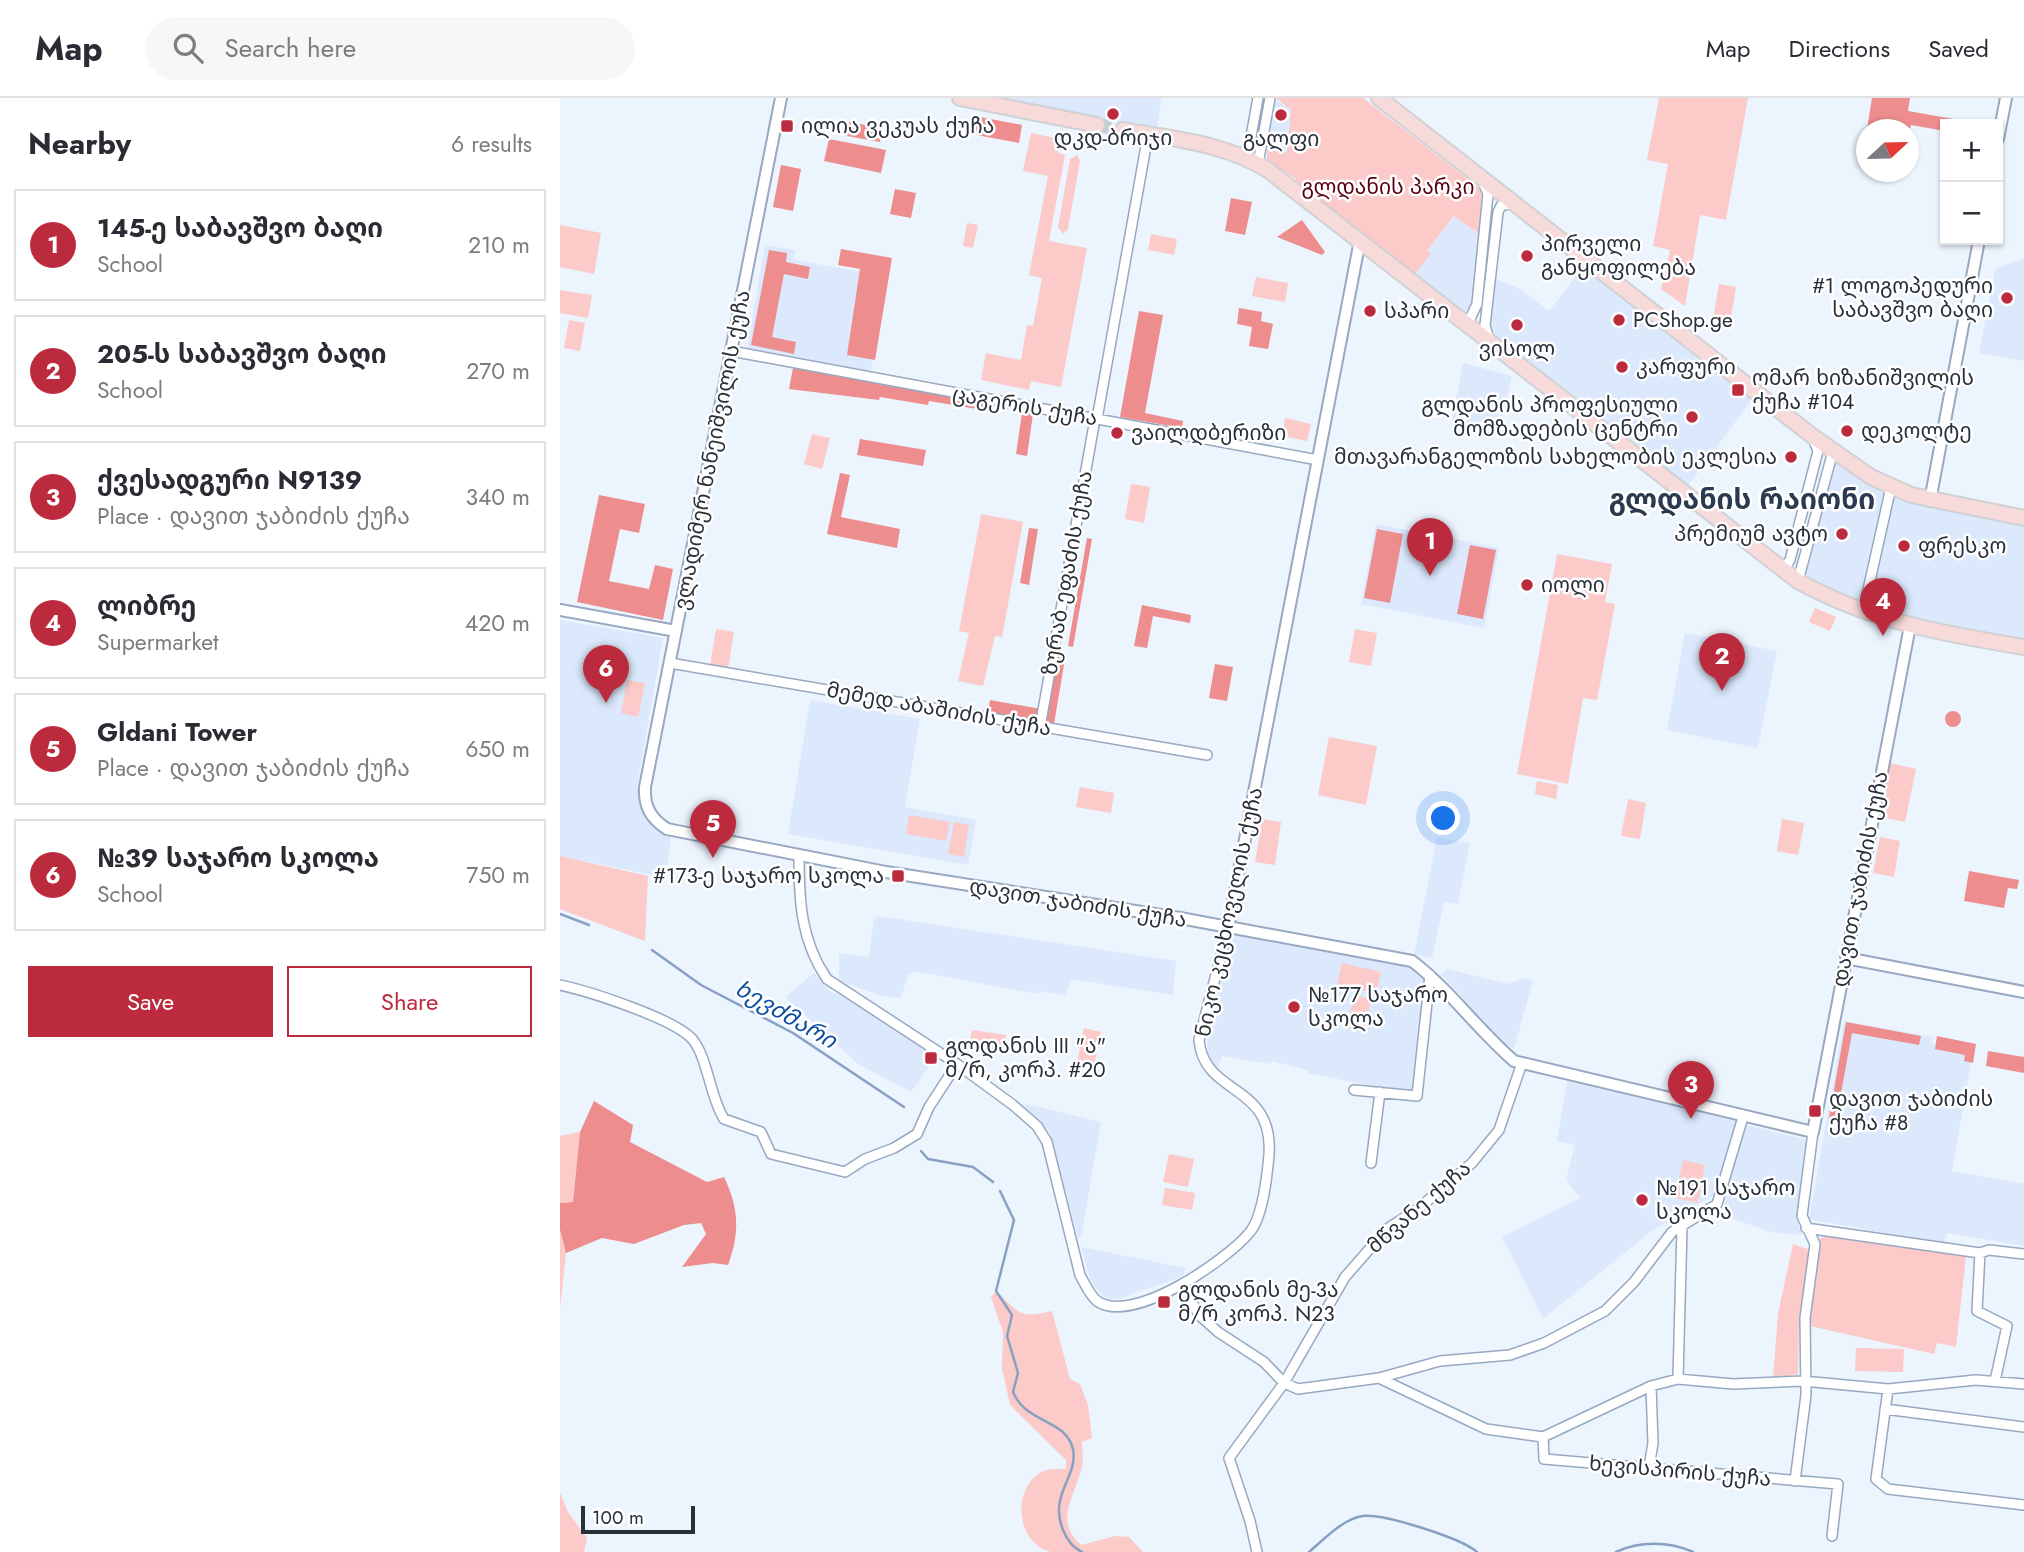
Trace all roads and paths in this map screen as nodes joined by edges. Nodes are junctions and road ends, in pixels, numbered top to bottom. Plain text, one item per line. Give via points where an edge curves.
1 (781, 98) edge
2 (960, 98) edge
3 (1258, 98) edge
4 (1270, 98) edge
5 (1381, 98) edge
6 (2006, 98) edge
7 (2002, 119) edge
8 (1097, 125) tunnel mouth
9 (1123, 130) tunnel mouth
10 (1148, 135) junction
11 (1242, 157) junction
12 (1258, 164) junction
13 (1482, 179) junction
14 (1513, 203) junction
15 (1360, 240) junction
16 (1978, 245) edge
17 (1463, 321) junction
18 (1490, 342) junction
19 (731, 351) junction
20 (1096, 419) junction
21 (1811, 435) junction
22 (1833, 451) junction
23 (1318, 460) junction
24 (1891, 486) junction
25 (1930, 501) junction
26 (2024, 518) edge
27 (1779, 566) junction
28 (1798, 581) junction
29 (560, 610) edge
30 (1863, 612) junction
31 (1910, 626) junction
32 (676, 631) junction
33 (2023, 646) edge
34 (670, 663) junction
35 (1040, 727) junction
36 (1207, 755) dead end
37 (645, 802) joint
38 (799, 856) junction
39 (1228, 929) junction
40 (1846, 958) junction
41 (1430, 975) junction
42 (560, 985) edge
43 (2024, 992) edge
44 (1522, 1063) junction
45 (957, 1064) junction
46 (1354, 1090) dead end
47 (1380, 1093) junction
48 (1743, 1117) junction
49 (1813, 1132) junction
50 (1371, 1163) dead end
51 (1682, 1227) junction
52 (1806, 1228) junction
53 (1980, 1253) junction
54 (2024, 1254) edge
55 (1182, 1286) junction
56 (1379, 1378) junction
57 (1678, 1379) junction
58 (1803, 1381) junction
59 (1996, 1381) junction
60 (1284, 1383) junction
61 (2024, 1384) edge
62 (1651, 1386) junction
63 (1888, 1389) junction
64 (1885, 1409) junction
65 (2024, 1427) edge
66 (1543, 1437) junction
67 (1649, 1467) junction
68 (1795, 1481) junction
69 (2024, 1505) edge
70 (1832, 1536) dead end
71 (1257, 1552) edge

1 - 19 street, ვლადიმერ ნანეიშვილის ქუჩა
2 - 8 main road
3 - 11 street via 1250,142
4 - 12 street
5 - 13 main road
6 - 7 street
9 - 10 main road
10 - 11 main road via 1205,144
10 - 20 street, ზურაბ ეფაძის ქუჩა
11 - 12 main road
12 - 15 main road
13 - 14 main road
13 - 17 street via 1488,194 1477,304 1474,316
14 - 18 street via 1500,206 1498,212 1485,325
14 - 21 main road
15 - 17 main road
15 - 23 street, ნიკო კეცხოველის ქუჩა
16 - 25 street
17 - 18 main road
18 - 27 main road
19 - 20 street, ცაგერის ქუჩა
19 - 32 street, ვლადიმერ ნანეიშვილის ქუჩა
20 - 23 street, ცაგერის ქუჩა
20 - 35 street, ზურაბ ეფაძის ქუჩა
21 - 22 main road
21 - 27 street via 1818,451 1790,560
22 - 24 main road
22 - 28 street
23 - 39 street, ნიკო კეცხოველის ქუჩა
24 - 25 main road
24 - 30 street
25 - 26 main road
27 - 28 main road
28 - 30 main road
29 - 32 street
30 - 31 main road
31 - 33 main road
31 - 40 street, დავით ჯაბიძის ქუჩა
32 - 34 street, ვლადიმერ ნანეიშვილის ქუჩა
34 - 35 street, მემედ აბაშიძის ქუჩა
34 - 37 street, ვლადიმერ ნანეიშვილის ქუჩა
35 - 36 street, მემედ აბაშიძის ქუჩა
37 - 38 street, დავით ჯაბიძის ქუჩა via 659,824 677,834
38 - 39 street, დავით ჯაბიძის ქუჩა
38 - 45 street, ნიკო კეცხოველის ქუჩა via 804,935 827,979
39 - 41 street, დავით ჯაბიძის ქუჩა via 1412,961
39 - 55 street, ნიკო კეცხოველის ქუჩა via 1199,1040 1201,1055 1216,1076 1258,1107 1268,1133 1269,1155 1250,1232
40 - 43 street
40 - 49 street, დავით ჯაბიძის ქუჩა
41 - 44 street, დავით ჯაბიძის ქუჩა via 1482,1033
41 - 47 street via 1417,1097
42 - 45 street via 586,990 678,1027 694,1041 724,1119 761,1132 771,1154 845,1172 917,1135
44 - 48 street, დავით ჯაბიძის ქუჩა
44 - 60 street, მწვანე ქუჩა via 1499,1130 1468,1166 1372,1244 1345,1277
45 - 55 street, ნიკო კეცხოველის ქუჩა via 1037,1126 1047,1142 1080,1275 1093,1297 1115,1307
46 - 47 street
47 - 50 street
48 - 49 street, დავით ჯაბიძის ქუჩა
48 - 51 street via 1717,1204
49 - 52 street, დავით ჯაბიძის ქუჩა via 1802,1216
51 - 56 street via 1672,1231 1634,1282 1605,1311 1544,1343 1510,1355 1410,1367
51 - 57 street
52 - 53 street
52 - 58 street, დავით ჯაბიძის ქუჩა via 1815,1244 1805,1318
53 - 54 street
53 - 59 street via 1977,1311 2007,1326
55 - 60 street via 1199,1315 1264,1362
56 - 60 street via 1298,1389
56 - 66 street via 1486,1429
57 - 58 street via 1733,1384
57 - 62 street
58 - 63 street
58 - 68 street, დავით ჯაბიძის ქუჩა via 1806,1395
59 - 61 street
59 - 63 street
60 - 71 street, მწვანე ქუჩა via 1229,1458
62 - 66 street
62 - 67 street
63 - 64 street
64 - 65 street
64 - 69 street via 1876,1479 1881,1485
66 - 67 street, ხევისპირის ქუჩა via 1544,1459
67 - 68 street, ხევისპირის ქუჩა
68 - 70 street, ხევისპირის ქუჩა via 1838,1484

